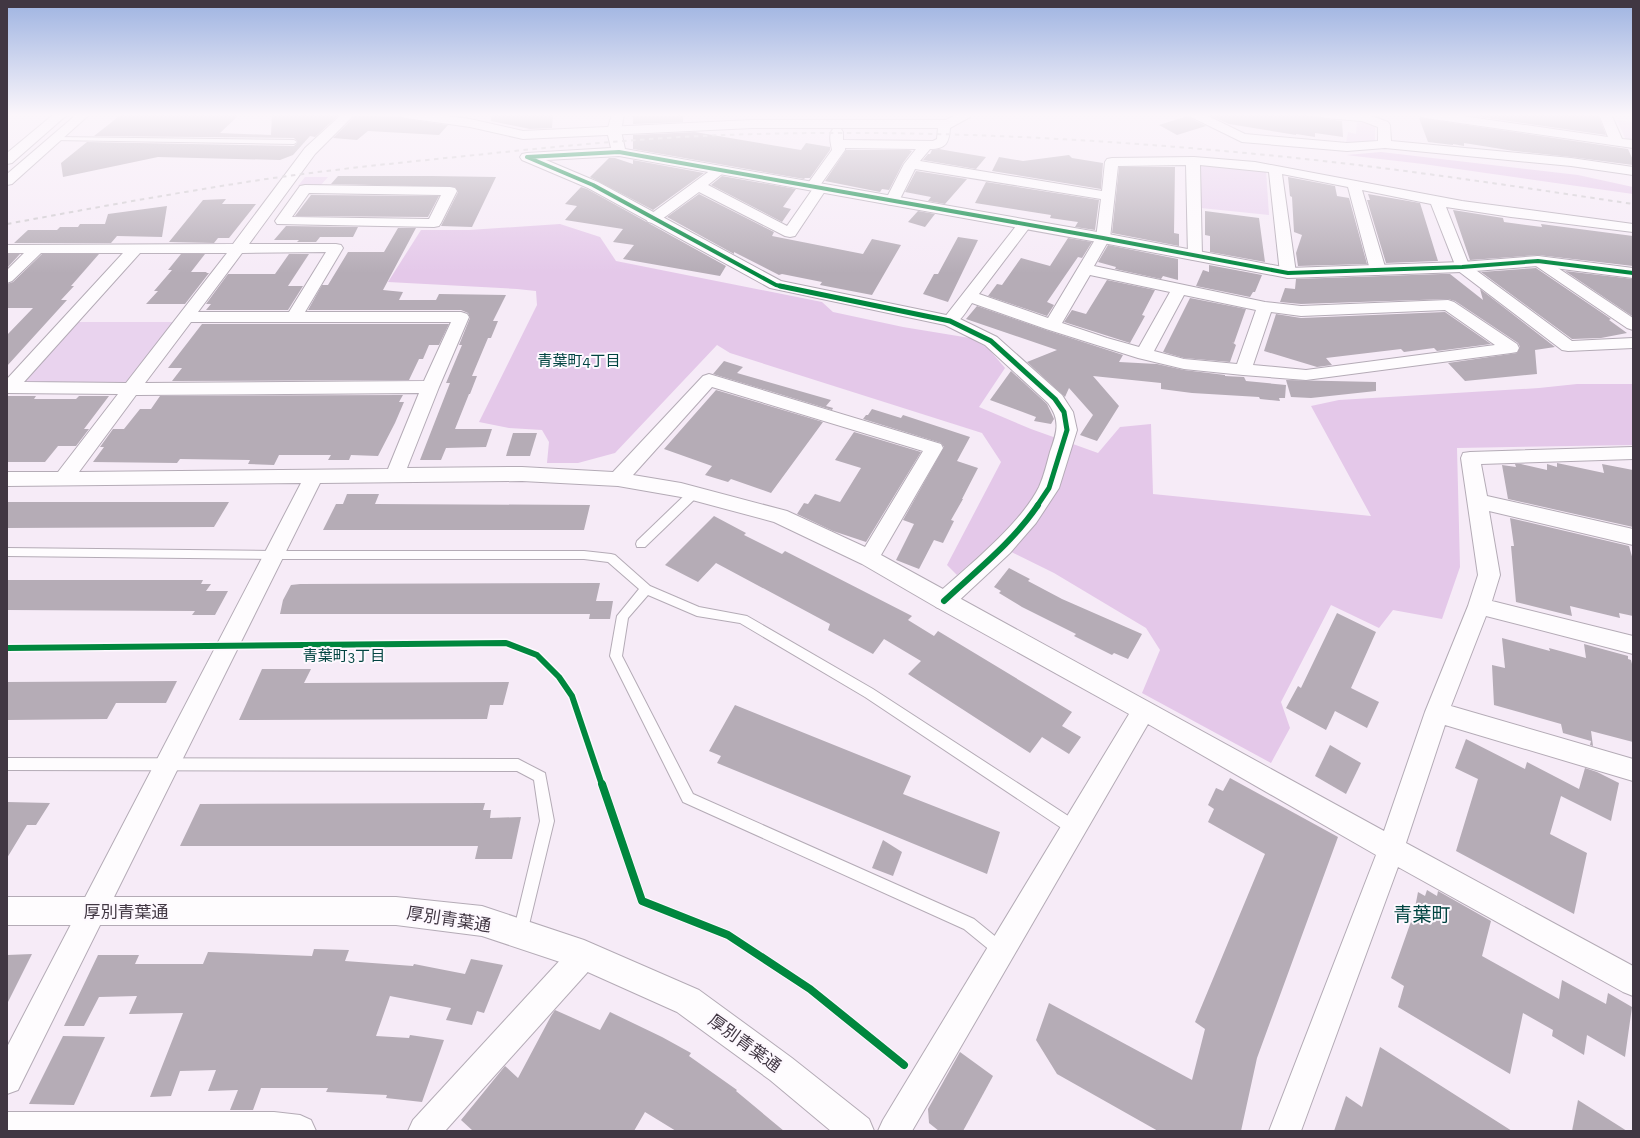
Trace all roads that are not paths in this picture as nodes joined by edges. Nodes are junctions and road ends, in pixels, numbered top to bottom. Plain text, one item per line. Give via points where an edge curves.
1 (23, 167) edge
2 (298, 167) edge
3 (551, 167) edge
4 (704, 167) edge
5 (828, 167) edge
6 (909, 167) edge
7 (930, 167) edge
8 (1111, 167) edge
9 (1193, 167) edge
10 (1261, 167) edge
11 (1606, 167) edge
12 (1275, 169) junction
13 (720, 170) junction
14 (1633, 171) edge
15 (7, 181) edge
16 (1354, 185) junction
17 (699, 186) junction
18 (816, 187) junction
19 (1108, 196) junction
20 (892, 201) junction
21 (1437, 201) junction
22 (290, 210) junction
23 (266, 211) junction
24 (653, 219) junction
25 (1025, 224) junction
26 (1633, 228) edge
27 (1104, 238) junction
28 (38, 248) junction
29 (136, 248) junction
30 (238, 248) junction
31 (7, 249) edge
32 (1195, 256) junction
33 (1538, 261) junction
34 (1462, 266) junction
35 (1085, 269) junction
36 (1378, 270) junction
37 (1633, 273) edge
38 (1288, 274) junction
39 (7, 278) edge
40 (1179, 289) junction
41 (969, 296) junction
42 (1265, 307) junction
43 (186, 316) junction
44 (294, 317) junction
45 (950, 321) junction
46 (1633, 325) edge
47 (1052, 326) junction
48 (1633, 343) edge
49 (1144, 354) junction
50 (1243, 370) junction
51 (8, 387) edge
52 (430, 388) junction
53 (131, 389) junction
54 (1633, 453) edge
55 (395, 475) junction
56 (314, 476) junction
57 (7, 479) edge
58 (63, 479) junction
59 (618, 479) junction
60 (694, 493) junction
61 (1478, 501) junction
62 (1633, 537) edge
63 (641, 544) dead end
64 (7, 552) edge
65 (273, 555) junction
66 (869, 558) junction
67 (646, 589) junction
68 (944, 601) junction
69 (1479, 606) junction
70 (1633, 645) edge
71 (1144, 710) junction
72 (1437, 712) junction
73 (7, 764) edge
74 (165, 764) junction
75 (1633, 770) edge
76 (1074, 828) junction
77 (1391, 849) junction
78 (7, 911) edge
79 (92, 912) junction
80 (520, 934) junction
81 (1002, 951) junction
82 (584, 955) junction
83 (1633, 982) edge
84 (7, 1079) edge
85 (7, 1128) edge
86 (300, 1131) edge
87 (424, 1131) edge
88 (857, 1131) edge
89 (894, 1131) edge
90 (1285, 1131) edge

1 - 15 street
2 - 23 street
3 - 24 street via 593,185
4 - 13 street
5 - 18 street
6 - 20 street
7 - 19 street
8 - 19 street
9 - 32 street
10 - 12 street
11 - 14 street
12 - 16 street
12 - 38 street
13 - 17 street
13 - 18 street
16 - 21 street
16 - 36 street
17 - 18 street via 790,233
17 - 24 street
18 - 20 street
19 - 27 street
20 - 25 street
21 - 26 street
21 - 34 street
22 - 22 street via 282,221 434,223 450,191 305,190
22 - 23 street
23 - 30 street
24 - 45 street via 776,285
25 - 27 street
25 - 41 street
27 - 32 street
27 - 35 street
28 - 29 street
28 - 31 street
28 - 39 street
29 - 30 street
29 - 51 street
30 - 43 street
30 - 44 street via 336,248
32 - 38 street
33 - 34 street
33 - 37 street
33 - 46 street
34 - 36 street
34 - 48 street via 1568,346
35 - 40 street
35 - 47 street
36 - 38 street
40 - 42 street
40 - 49 street
41 - 45 street
41 - 47 street
42 - 50 street
42 - 50 street via 1301,311 1448,305 1510,348 1306,375
43 - 44 street
43 - 53 street
44 - 52 street via 461,317
45 - 68 street via 991,341 1055,398 1064,412 1068,430 1049,488 1029,518
47 - 49 street
49 - 50 street via 1184,364
51 - 53 street
52 - 53 street
52 - 55 street
53 - 58 street
54 - 61 street via 1470,458
55 - 56 street
55 - 59 street via 522,474
56 - 58 street
56 - 65 street
57 - 58 street
59 - 60 street
59 - 66 street via 709,380 934,448
60 - 63 lane
60 - 66 street via 780,516
61 - 62 street
61 - 69 street via 1489,576
64 - 65 lane
65 - 67 lane via 584,555 611,558
65 - 74 street
66 - 68 street
67 - 76 lane via 697,611 743,619 869,693
67 - 81 lane via 623,616 616,656 688,798 969,924
68 - 71 street
69 - 70 street
69 - 72 street
71 - 76 street
71 - 77 street
72 - 75 street
72 - 77 street
73 - 74 lane
74 - 79 street
74 - 80 lane via 518,765 540,777 547,821
76 - 81 street
77 - 83 street
77 - 90 street
78 - 79 street, 厚別青葉通
79 - 80 street, 厚別青葉通 via 396,911 482,921
79 - 84 street
80 - 82 street, 厚別青葉通
81 - 89 street
82 - 87 street
82 - 88 street, 厚別青葉通 via 688,1001 781,1069
85 - 86 street via 274,1128

